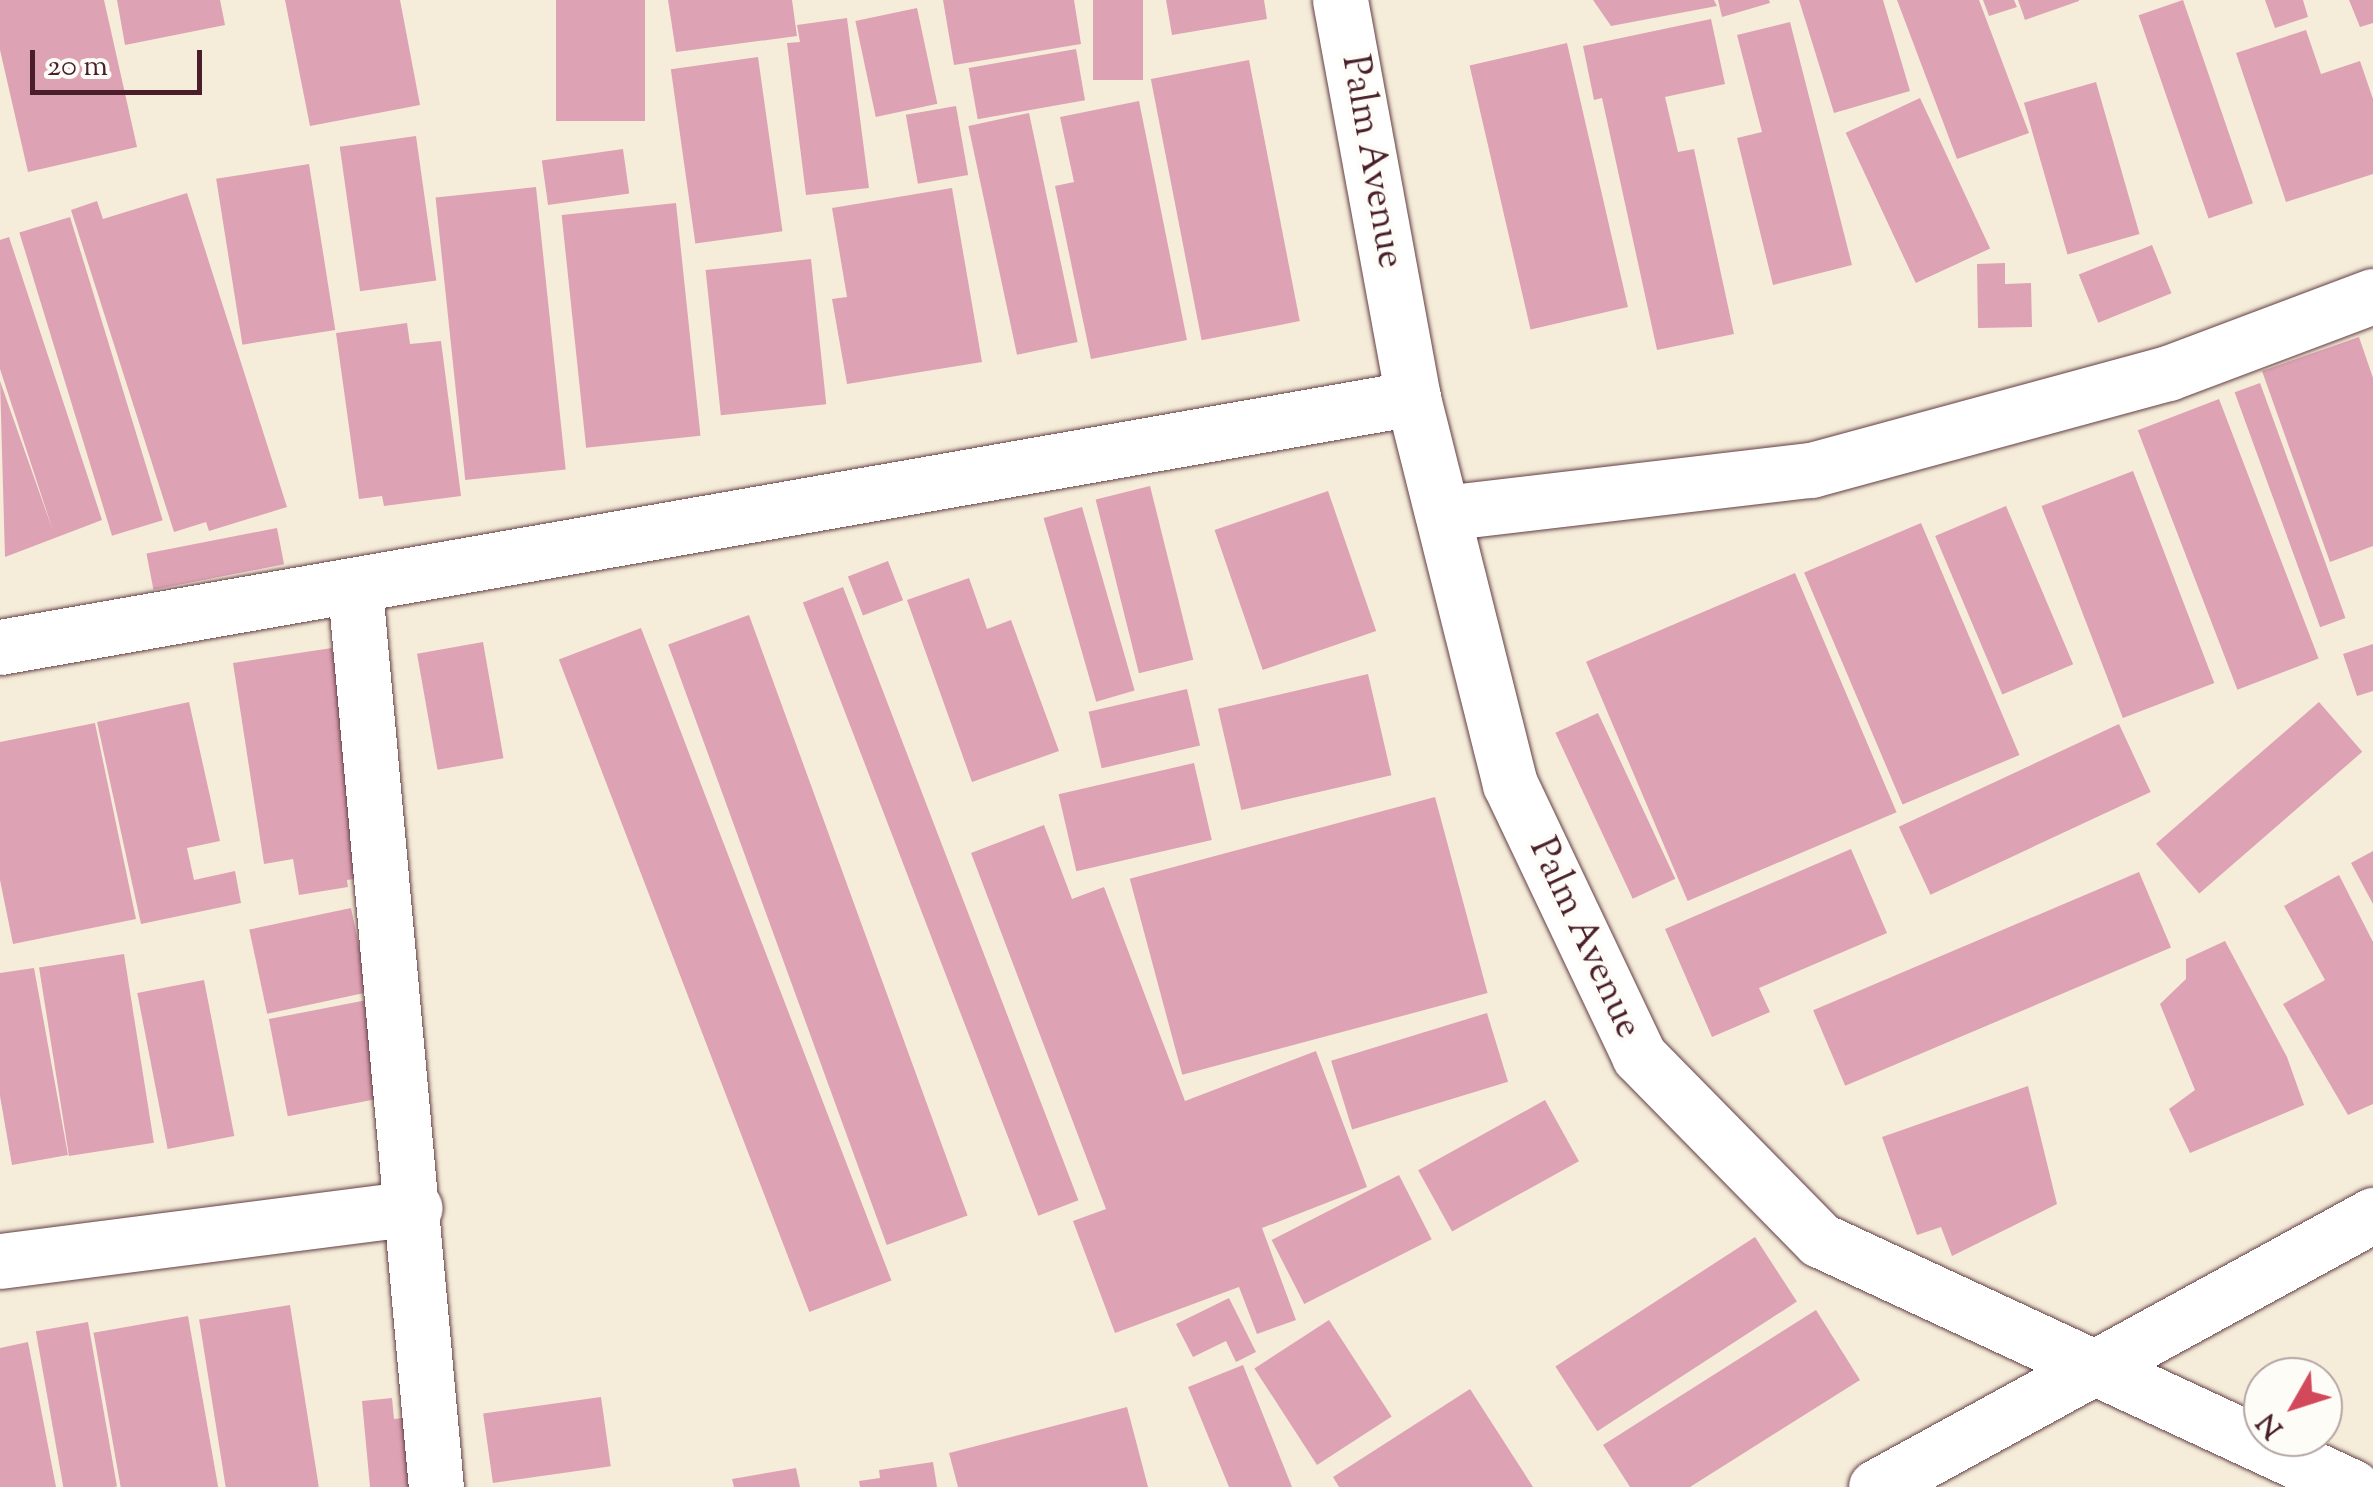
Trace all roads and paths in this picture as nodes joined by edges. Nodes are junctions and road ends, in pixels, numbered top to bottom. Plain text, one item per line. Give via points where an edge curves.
1 (1340, 0) edge
2 (2373, 296) edge
3 (1413, 398) junction
4 (1443, 513) junction
5 (356, 589) junction
6 (0, 647) edge
7 (416, 1208) junction
8 (2373, 1215) edge
9 (0, 1261) edge
10 (2086, 1368) junction
11 (436, 1487) edge
12 (1876, 1487) edge
13 (2352, 1487) edge

1 - 3 street, Palm Avenue
2 - 4 street via 2168,373 1810,470
3 - 4 street, Palm Avenue
3 - 5 street
4 - 10 street, Palm Avenue via 1510,784 1639,1056 1820,1240
5 - 6 street
5 - 7 street
7 - 9 street
7 - 11 street
8 - 10 street
10 - 12 street
10 - 13 street, Palm Avenue

